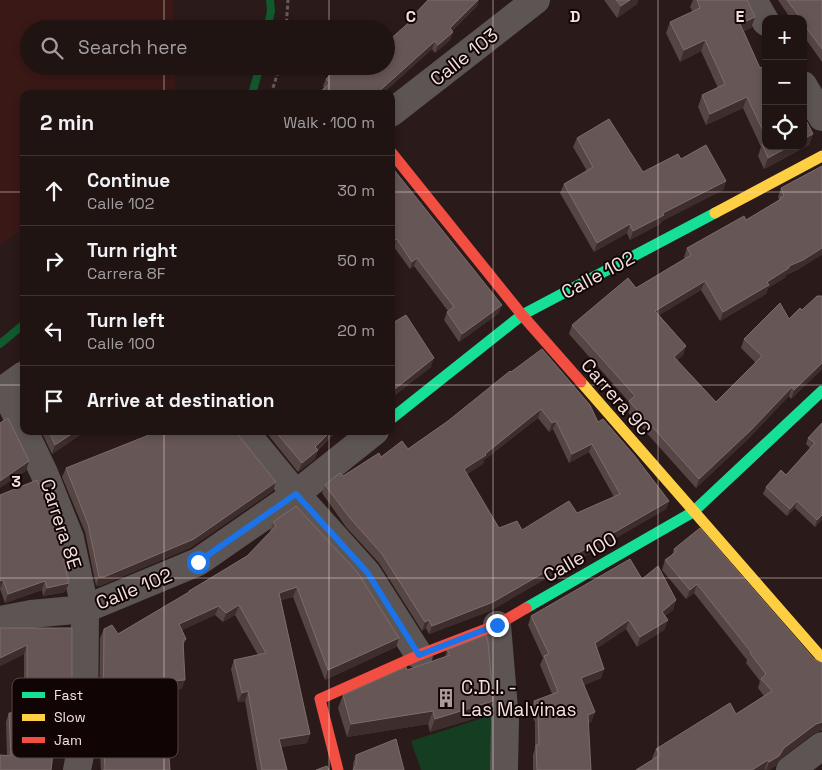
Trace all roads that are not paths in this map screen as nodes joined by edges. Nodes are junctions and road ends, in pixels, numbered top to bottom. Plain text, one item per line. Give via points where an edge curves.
1 (536, 0) edge
2 (753, 0) edge
3 (762, 15) edge
4 (807, 92) edge
5 (395, 110) edge
6 (822, 117) edge
7 (822, 156) edge
8 (395, 157) edge
9 (522, 315) junction
10 (9, 385) edge
11 (822, 391) edge
12 (395, 416) edge
13 (20, 419) edge
14 (26, 435) edge
15 (247, 435) edge
16 (370, 435) edge
17 (296, 494) junction
18 (693, 512) junction
19 (85, 609) junction
20 (0, 620) edge
21 (497, 625) junction
22 (419, 655) junction
23 (822, 658) edge
24 (84, 678) edge
25 (822, 746) edge
26 (338, 770) edge
27 (504, 770) edge
28 (790, 770) edge

1 - 5 street, Calle 103
2 - 3 street
4 - 6 street
7 - 9 street, Calle 102
8 - 9 street, Carrera 9C
9 - 12 street, Calle 102
9 - 18 street, Carrera 9C
10 - 13 street, Carrera 8E
11 - 18 street, Calle 100
14 - 19 street, Carrera 8E via 70,538
15 - 17 street
16 - 17 street, Calle 102
17 - 19 street, Calle 102 via 198,562
17 - 22 street via 367,572
18 - 21 street, Calle 100
18 - 23 street, Carrera 9C
19 - 20 street, Calle 102
19 - 24 street, Carrera 8E
21 - 22 street, Calle 100
21 - 27 street via 505,721
22 - 26 street, Calle 100 via 320,699
25 - 28 street

